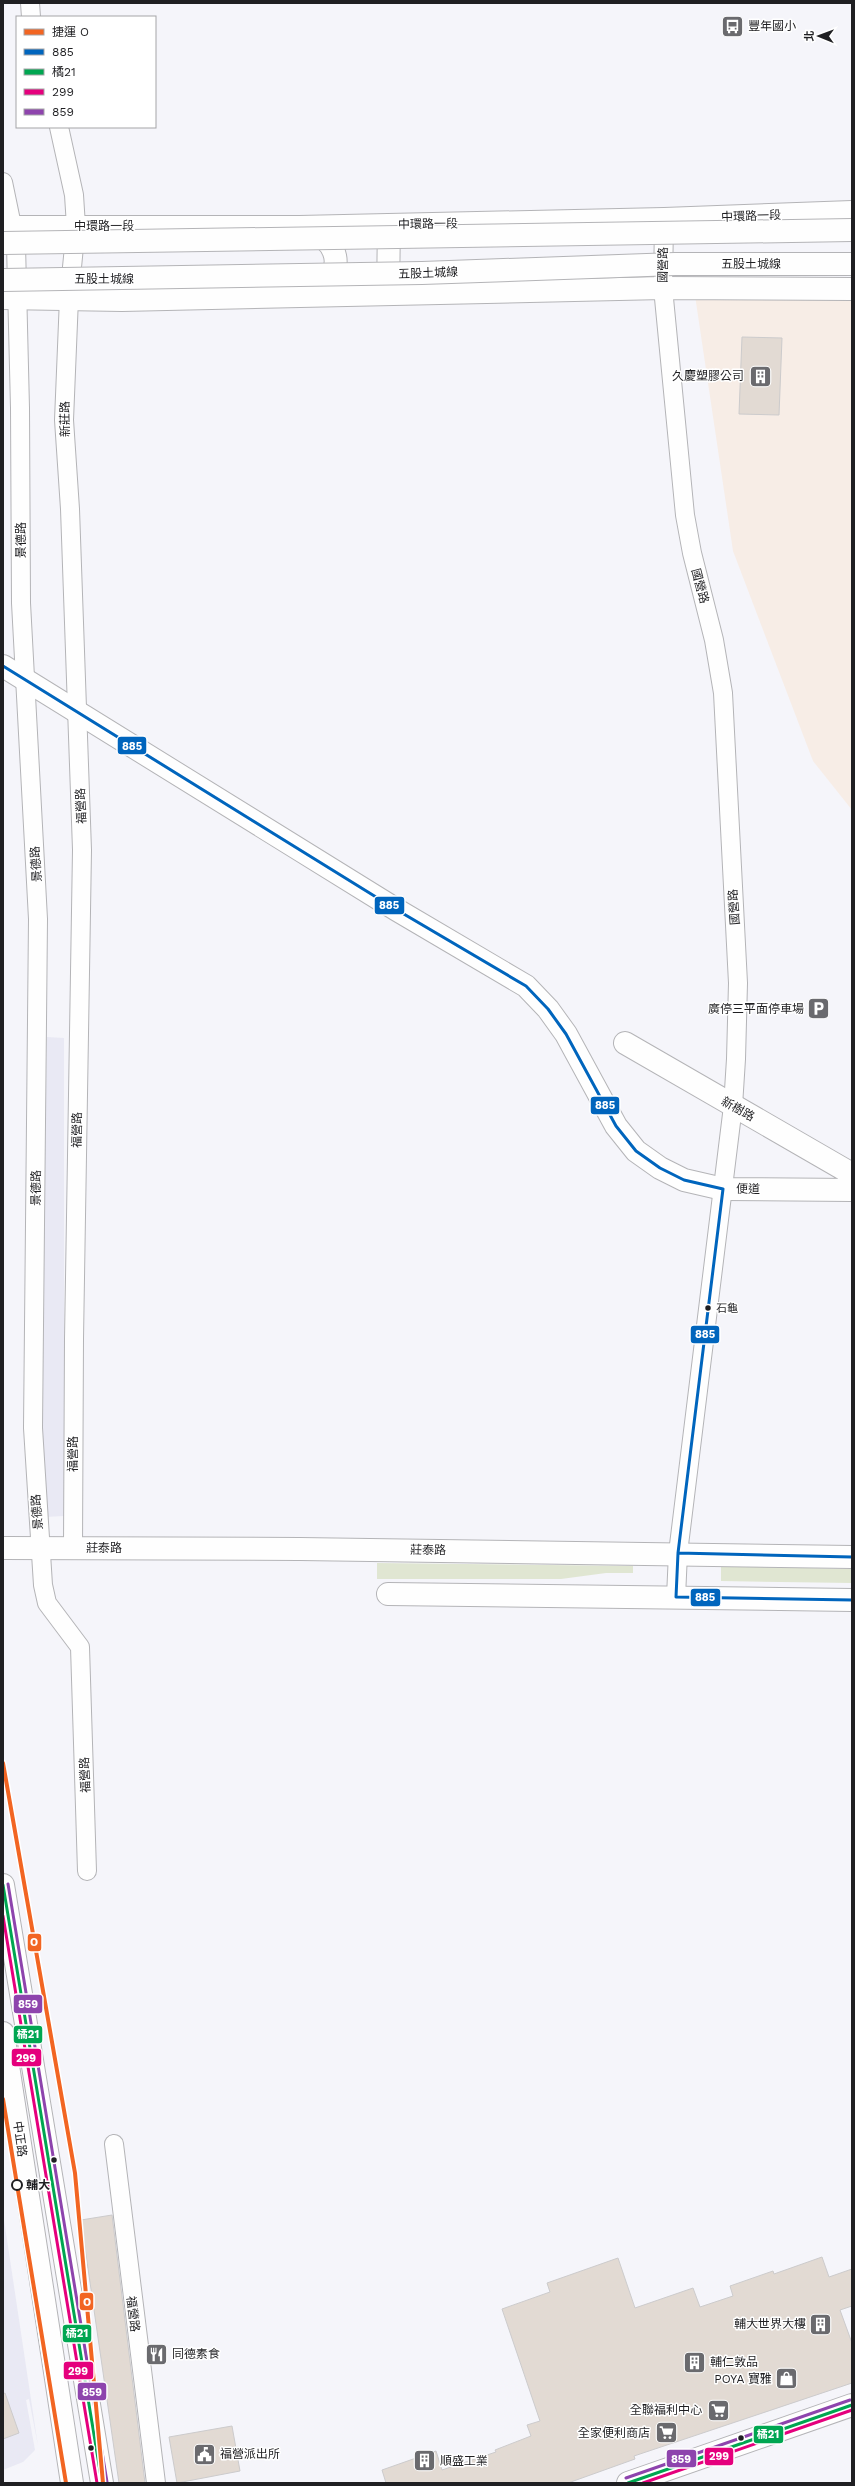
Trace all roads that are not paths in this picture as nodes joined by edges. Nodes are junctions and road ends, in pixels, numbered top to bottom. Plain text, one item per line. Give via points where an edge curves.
1 (30, 3) edge
2 (31, 16) edge
3 (59, 128) edge
4 (3, 182) edge
5 (852, 212) edge
6 (664, 219) junction
7 (389, 225) junction
8 (76, 226) junction
9 (299, 227) junction
10 (852, 230) edge
11 (6, 232) edge
12 (852, 264) edge
13 (3, 280) edge
14 (663, 288) junction
15 (852, 290) edge
16 (388, 294) junction
17 (294, 296) junction
18 (10, 298) edge
19 (69, 298) junction
20 (3, 666) edge
21 (24, 678) junction
22 (78, 712) junction
23 (625, 1043) dead end
24 (733, 1106) junction
25 (852, 1174) edge
26 (723, 1189) junction
27 (852, 1190) edge
28 (3, 1548) edge
29 (41, 1548) junction
30 (73, 1548) junction
31 (678, 1554) junction
32 (852, 1557) edge
33 (388, 1594) dead end
34 (676, 1596) junction
35 (852, 1600) edge
36 (87, 1871) dead end
37 (3, 1885) edge
38 (3, 2033) edge
39 (114, 2144) dead end
40 (852, 2405) edge
41 (72, 2483) edge
42 (102, 2483) edge
43 (156, 2483) edge
44 (628, 2483) edge

1 - 2 street
3 - 8 street, 新莊路 via 74,195
4 - 11 street, 景德路
5 - 6 main road, 中環路一段
6 - 7 main road, 中環路一段
6 - 14 street, 國營路
7 - 9 main road, 中環路一段
7 - 16 main road
8 - 9 main road, 中環路一段
8 - 11 main road, 中環路一段
8 - 19 street, 新莊路
9 - 17 main road via 318,234 333,247 336,262 333,277 319,289
10 - 11 main road, bridge
11 - 18 street, 景德路 via 16,245
12 - 13 main road, 五股土城線, bridge via 675,264 407,274
14 - 15 main road
14 - 16 main road
14 - 24 street, 國營路 via 688,536 714,640 723,693 738,983
16 - 17 main road
17 - 19 main road via 122,300
18 - 19 main road
18 - 21 street, 景德路
19 - 22 street, 新莊路 via 64,420
20 - 21 main road
21 - 22 main road
21 - 29 street, 景德路 via 38,919 33,1428
22 - 26 main road, 便道 via 397,910 526,986 548,1009 566,1034 616,1126 636,1151 660,1168 684,1180
22 - 30 street, 福營路 via 82,850
23 - 24 main road, 新樹路
24 - 25 main road, 新樹路
24 - 26 street, 國營路
26 - 27 main road, 便道
26 - 31 street, 國營路
28 - 29 main road, 莊泰路
29 - 30 main road, 莊泰路
29 - 36 street, 福營路 via 43,1585 47,1602 80,1647
30 - 31 main road, 莊泰路 via 300,1548
31 - 32 main road, 莊泰路
31 - 34 street, 國營路
33 - 34 main road
34 - 35 main road
37 - 42 main road, 中正路
38 - 41 main road, 中正路
39 - 43 street, 福營路
40 - 44 main road

